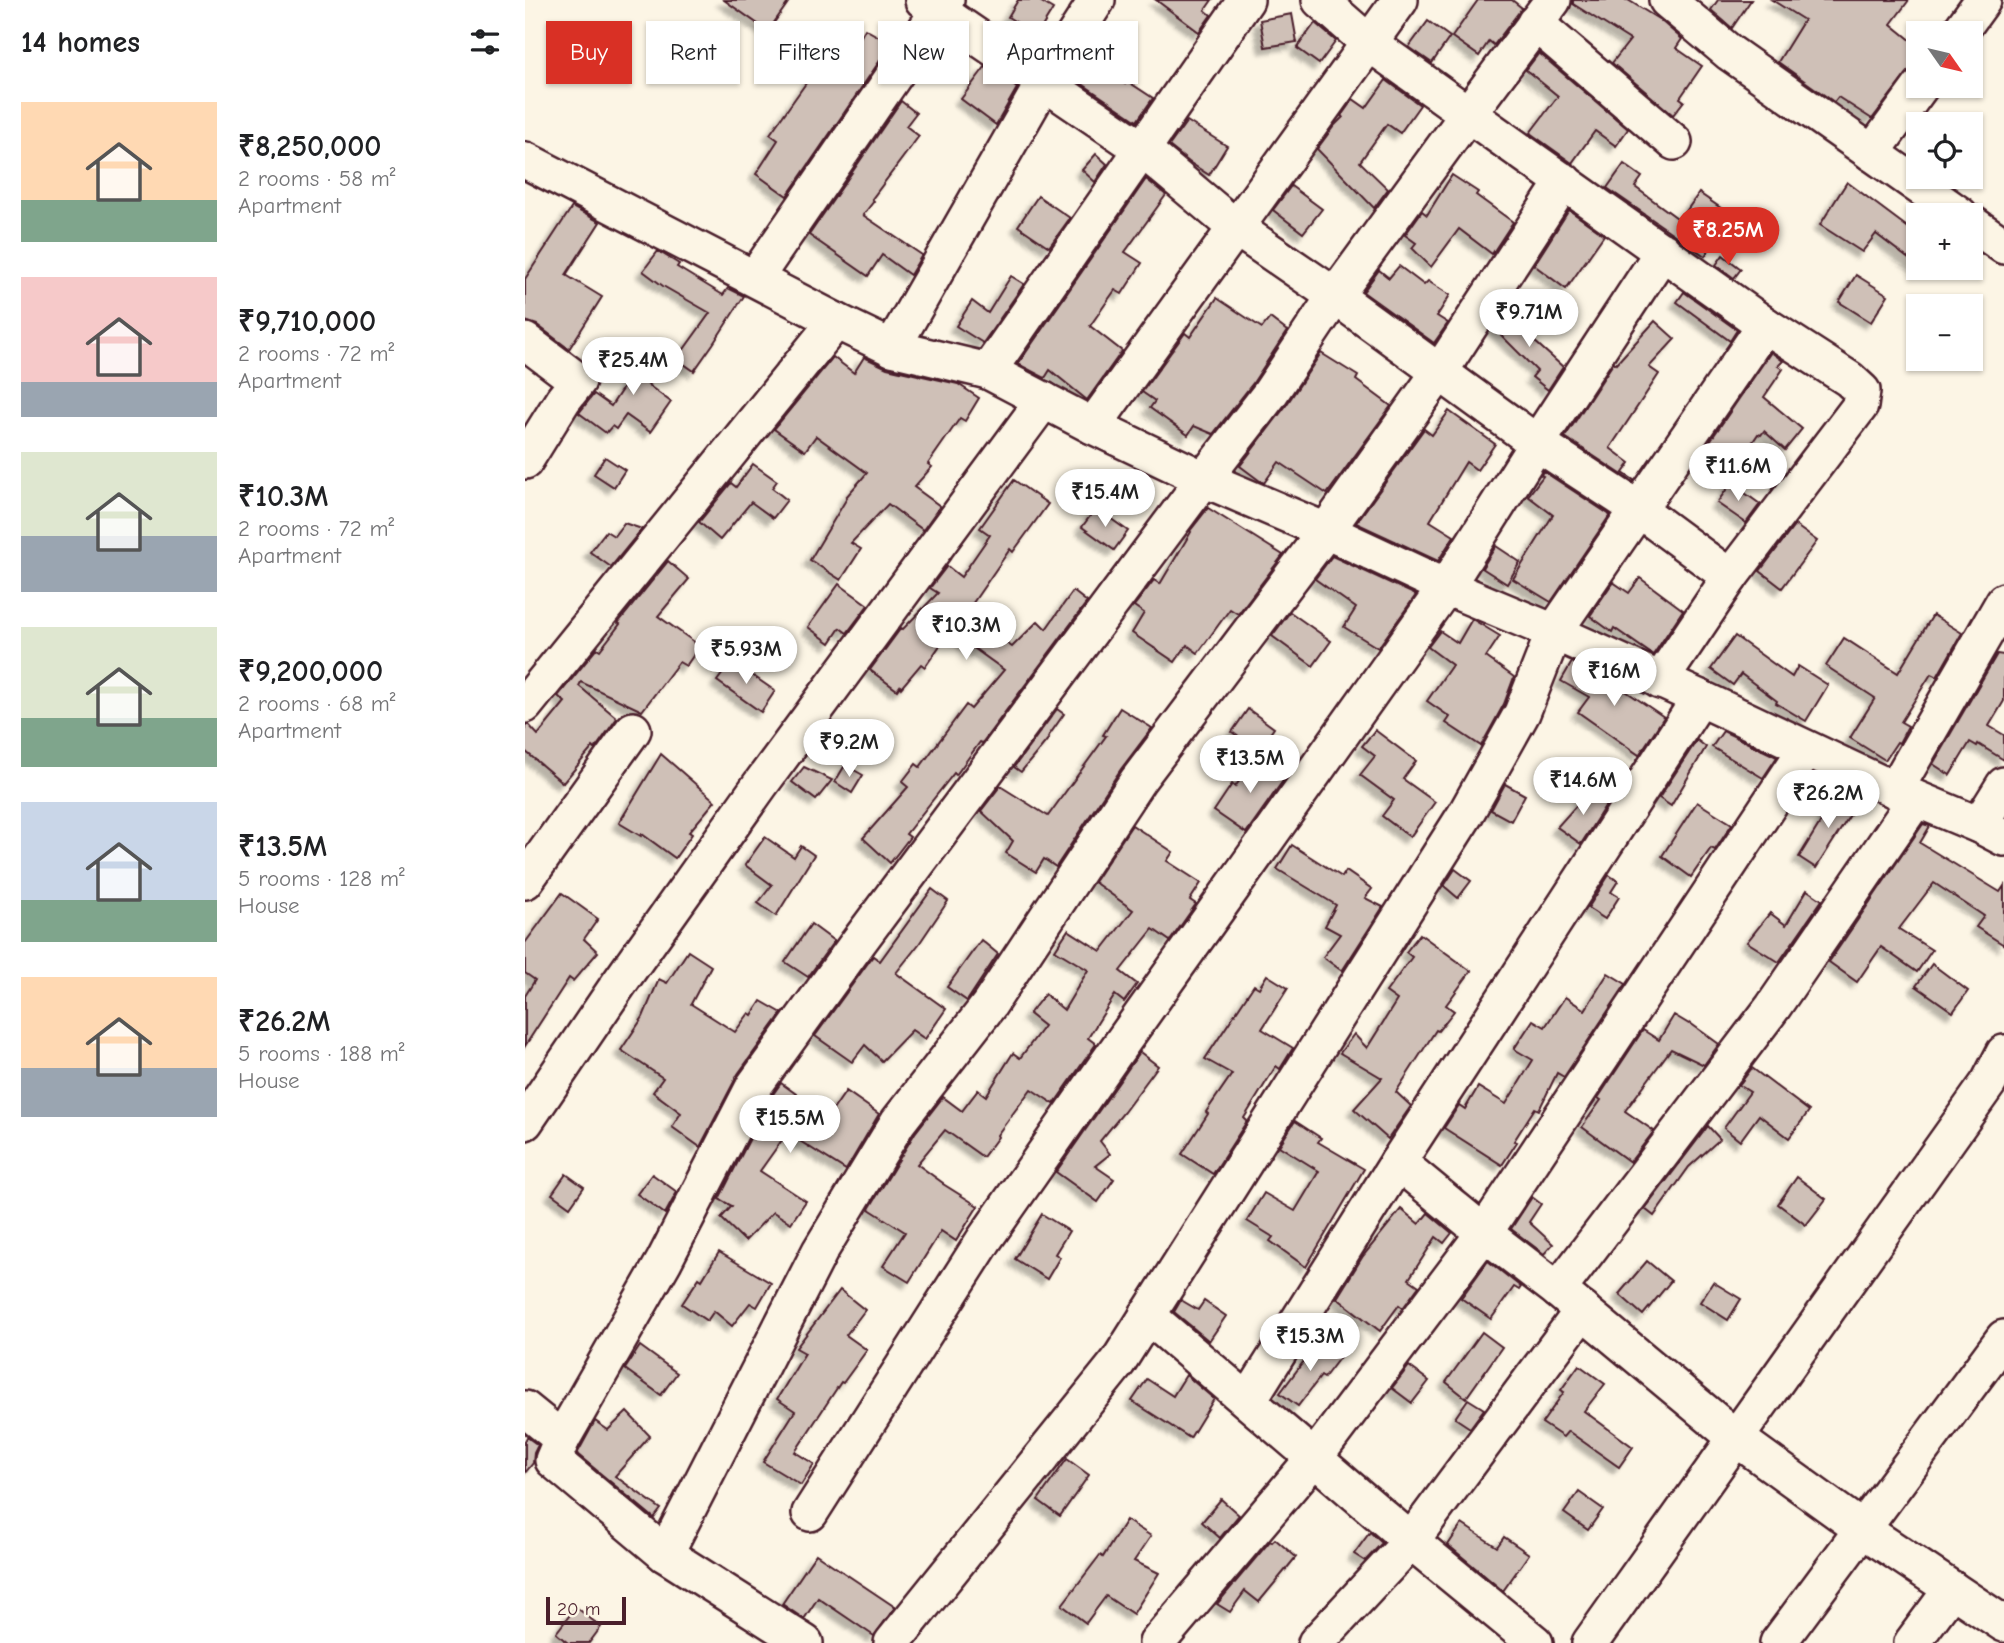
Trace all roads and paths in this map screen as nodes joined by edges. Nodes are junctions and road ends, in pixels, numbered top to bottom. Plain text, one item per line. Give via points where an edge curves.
1 (1097, 0) edge
2 (1246, 0) edge
3 (1320, 0) edge
4 (1400, 0) edge
5 (1667, 0) edge
6 (936, 4) edge
7 (1986, 6) edge
8 (1544, 12) edge
9 (1083, 21) edge
10 (1971, 21) edge
11 (983, 38) edge
12 (1369, 43) junction
13 (1043, 84) edge
14 (1047, 84) edge
15 (1912, 98) edge
16 (1468, 114) junction
17 (1674, 142) dead end
18 (1142, 149) junction
19 (1872, 153) junction
20 (525, 160) edge
21 (1564, 181) junction
22 (1943, 203) edge
23 (1236, 228) junction
24 (1983, 231) edge
25 (2004, 246) edge
26 (1663, 251) junction
27 (755, 278) junction
28 (1335, 296) junction
29 (837, 321) junction
30 (1765, 325) junction
31 (525, 341) edge
32 (892, 348) junction
33 (988, 371) junction
34 (1439, 373) junction
35 (1044, 400) junction
36 (1093, 426) junction
37 (1537, 443) junction
38 (525, 461) edge
39 (1204, 479) junction
40 (1638, 509) junction
41 (1326, 531) junction
42 (1730, 577) junction
43 (1446, 587) junction
44 (2004, 601) edge
45 (1554, 632) junction
46 (1660, 681) junction
47 (1700, 698) junction
48 (525, 705) edge
49 (633, 730) dead end
50 (1807, 749) junction
51 (2004, 785) edge
52 (1905, 794) junction
53 (1991, 832) edge
54 (525, 881) edge
55 (2004, 1053) edge
56 (525, 1122) edge
57 (1398, 1162) junction
58 (1484, 1233) junction
59 (1571, 1300) junction
60 (1147, 1315) junction
61 (2004, 1338) edge
62 (1248, 1401) junction
63 (525, 1409) edge
64 (1736, 1438) junction
65 (562, 1439) junction
66 (1315, 1457) junction
67 (810, 1513) dead end
68 (1862, 1529) junction
69 (1411, 1541) junction
70 (665, 1554) junction
71 (1952, 1589) junction
72 (2004, 1624) edge
73 (2004, 1632) edge
74 (806, 1643) edge
75 (892, 1643) edge
76 (1157, 1643) edge
77 (1316, 1643) edge
78 (1535, 1643) edge
79 (1590, 1643) edge
80 (1778, 1643) edge
81 (1912, 1643) edge
82 (1997, 1643) edge

1 - 9 street
2 - 18 street
3 - 12 street
4 - 12 street
5 - 19 street via 1730,53
6 - 11 street
6 - 27 street
7 - 10 street
8 - 16 street
8 - 17 street
12 - 16 street
12 - 23 street
13 - 32 street
14 - 18 street
15 - 19 street
16 - 21 street
16 - 28 street
18 - 23 street
18 - 33 street
19 - 22 street
20 - 27 street
21 - 26 street
21 - 34 street
23 - 28 street
23 - 36 street
24 - 25 street
26 - 30 street
26 - 37 street
27 - 29 street
28 - 34 street
28 - 39 street via 1269,395
29 - 32 street
29 - 48 street
30 - 40 street
30 - 42 street via 1849,379 1862,391 1860,406
31 - 38 street via 578,381
32 - 33 street
33 - 35 street
34 - 37 street
34 - 41 street
35 - 36 street
35 - 56 street via 760,785
36 - 39 street
37 - 40 street
37 - 43 street
39 - 41 street
39 - 65 street via 754,1086 664,1261
40 - 42 street
40 - 45 street
41 - 43 street
41 - 70 street via 1138,780 989,1005 898,1122 820,1251
42 - 46 street
43 - 45 street
43 - 67 street via 984,1240
44 - 52 street
45 - 46 street
45 - 60 street via 1523,713 1465,815
46 - 47 street
47 - 50 street
47 - 57 street
49 - 54 street
50 - 52 street
50 - 58 street
51 - 53 street
52 - 53 street
52 - 59 street via 1773,1007
55 - 64 street via 1989,1083
57 - 58 street
57 - 62 street
58 - 59 street
58 - 66 street
59 - 64 street
59 - 69 street
60 - 62 street
60 - 75 street via 1118,1362
61 - 68 street
62 - 66 street
63 - 65 street
64 - 68 street
64 - 79 street
65 - 70 street via 553,1460
66 - 69 street
66 - 76 street
68 - 71 street
68 - 80 street
69 - 77 street
69 - 78 street
70 - 74 street
71 - 72 street
71 - 81 street
73 - 82 street

